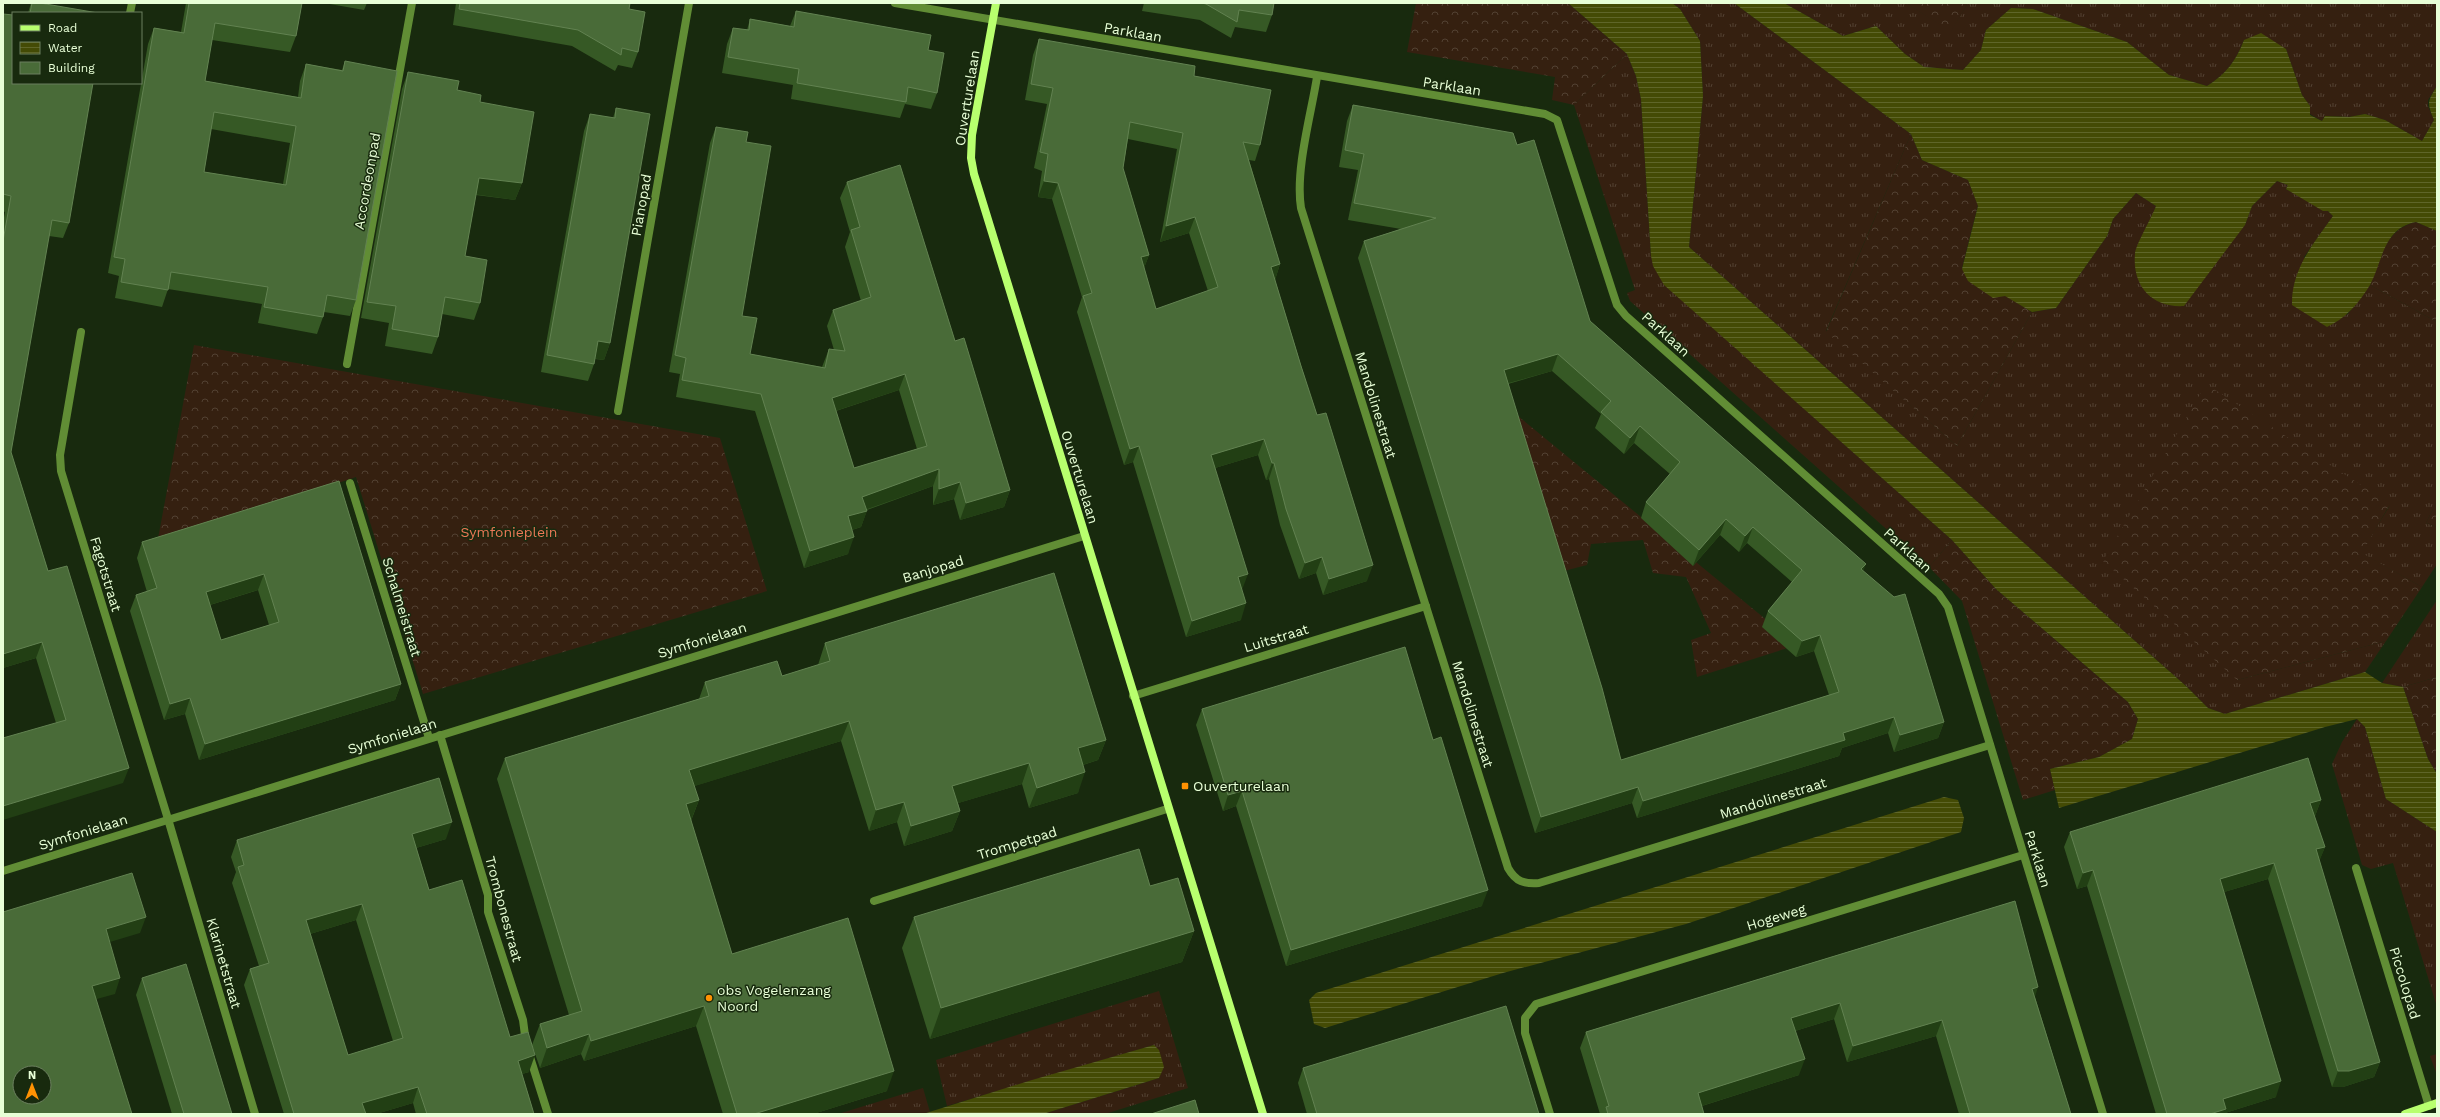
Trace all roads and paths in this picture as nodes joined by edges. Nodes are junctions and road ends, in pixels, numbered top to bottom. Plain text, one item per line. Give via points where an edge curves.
1 (412, 3) edge
2 (689, 3) edge
3 (896, 3) edge
4 (996, 3) edge
5 (992, 21) junction
6 (1317, 77) junction
7 (81, 332) dead end
8 (347, 364) dead end
9 (618, 411) dead end
10 (350, 483) dead end
11 (1084, 536) junction
12 (1426, 606) junction
13 (789, 626) joint
14 (1133, 696) junction
15 (440, 735) junction
16 (429, 738) junction
17 (1990, 745) junction
18 (1168, 809) junction
19 (168, 819) junction
20 (2023, 856) junction
21 (2356, 868) dead end
22 (3, 871) edge
23 (874, 901) dead end
24 (2433, 1105) edge
25 (255, 1114) edge
26 (548, 1114) edge
27 (1263, 1114) edge
28 (1550, 1114) edge
29 (2103, 1114) edge
30 (2404, 1114) edge

1 - 8 street, Accordeonpad
2 - 9 street, Pianopad
3 - 5 street, Parklaan
4 - 5 street, Ouverturelaan
5 - 6 street, Parklaan
5 - 11 street, Ouverturelaan via 972,135 971,158
6 - 12 street, Mandolinestraat via 1300,176 1298,193 1301,208
6 - 17 street, Parklaan via 1545,114 1557,120 1617,305 1939,594 1948,607
7 - 19 street, Fagotstraat via 60,466
10 - 16 street, Schalmeistraat
11 - 13 street, Banjopad
11 - 14 street, Ouverturelaan
12 - 14 street, Luitstraat
12 - 17 street, Mandolinestraat via 1508,868 1513,876 1524,883 1539,883
13 - 15 street, Symfonielaan
14 - 18 street, Ouverturelaan
15 - 16 street, Symfonielaan
15 - 26 street, Trombonestraat via 488,895 488,912 523,1020 526,1043
16 - 19 street, Symfonielaan
17 - 20 street, Parklaan
18 - 23 street, Trompetpad
18 - 27 street, Ouverturelaan
19 - 22 street, Symfonielaan
19 - 25 street, Klarinetstraat
20 - 28 street, Hogeweg via 1536,1004 1525,1018 1525,1033
20 - 29 street, Parklaan
21 - 24 street, Piccolopad
24 - 30 street

